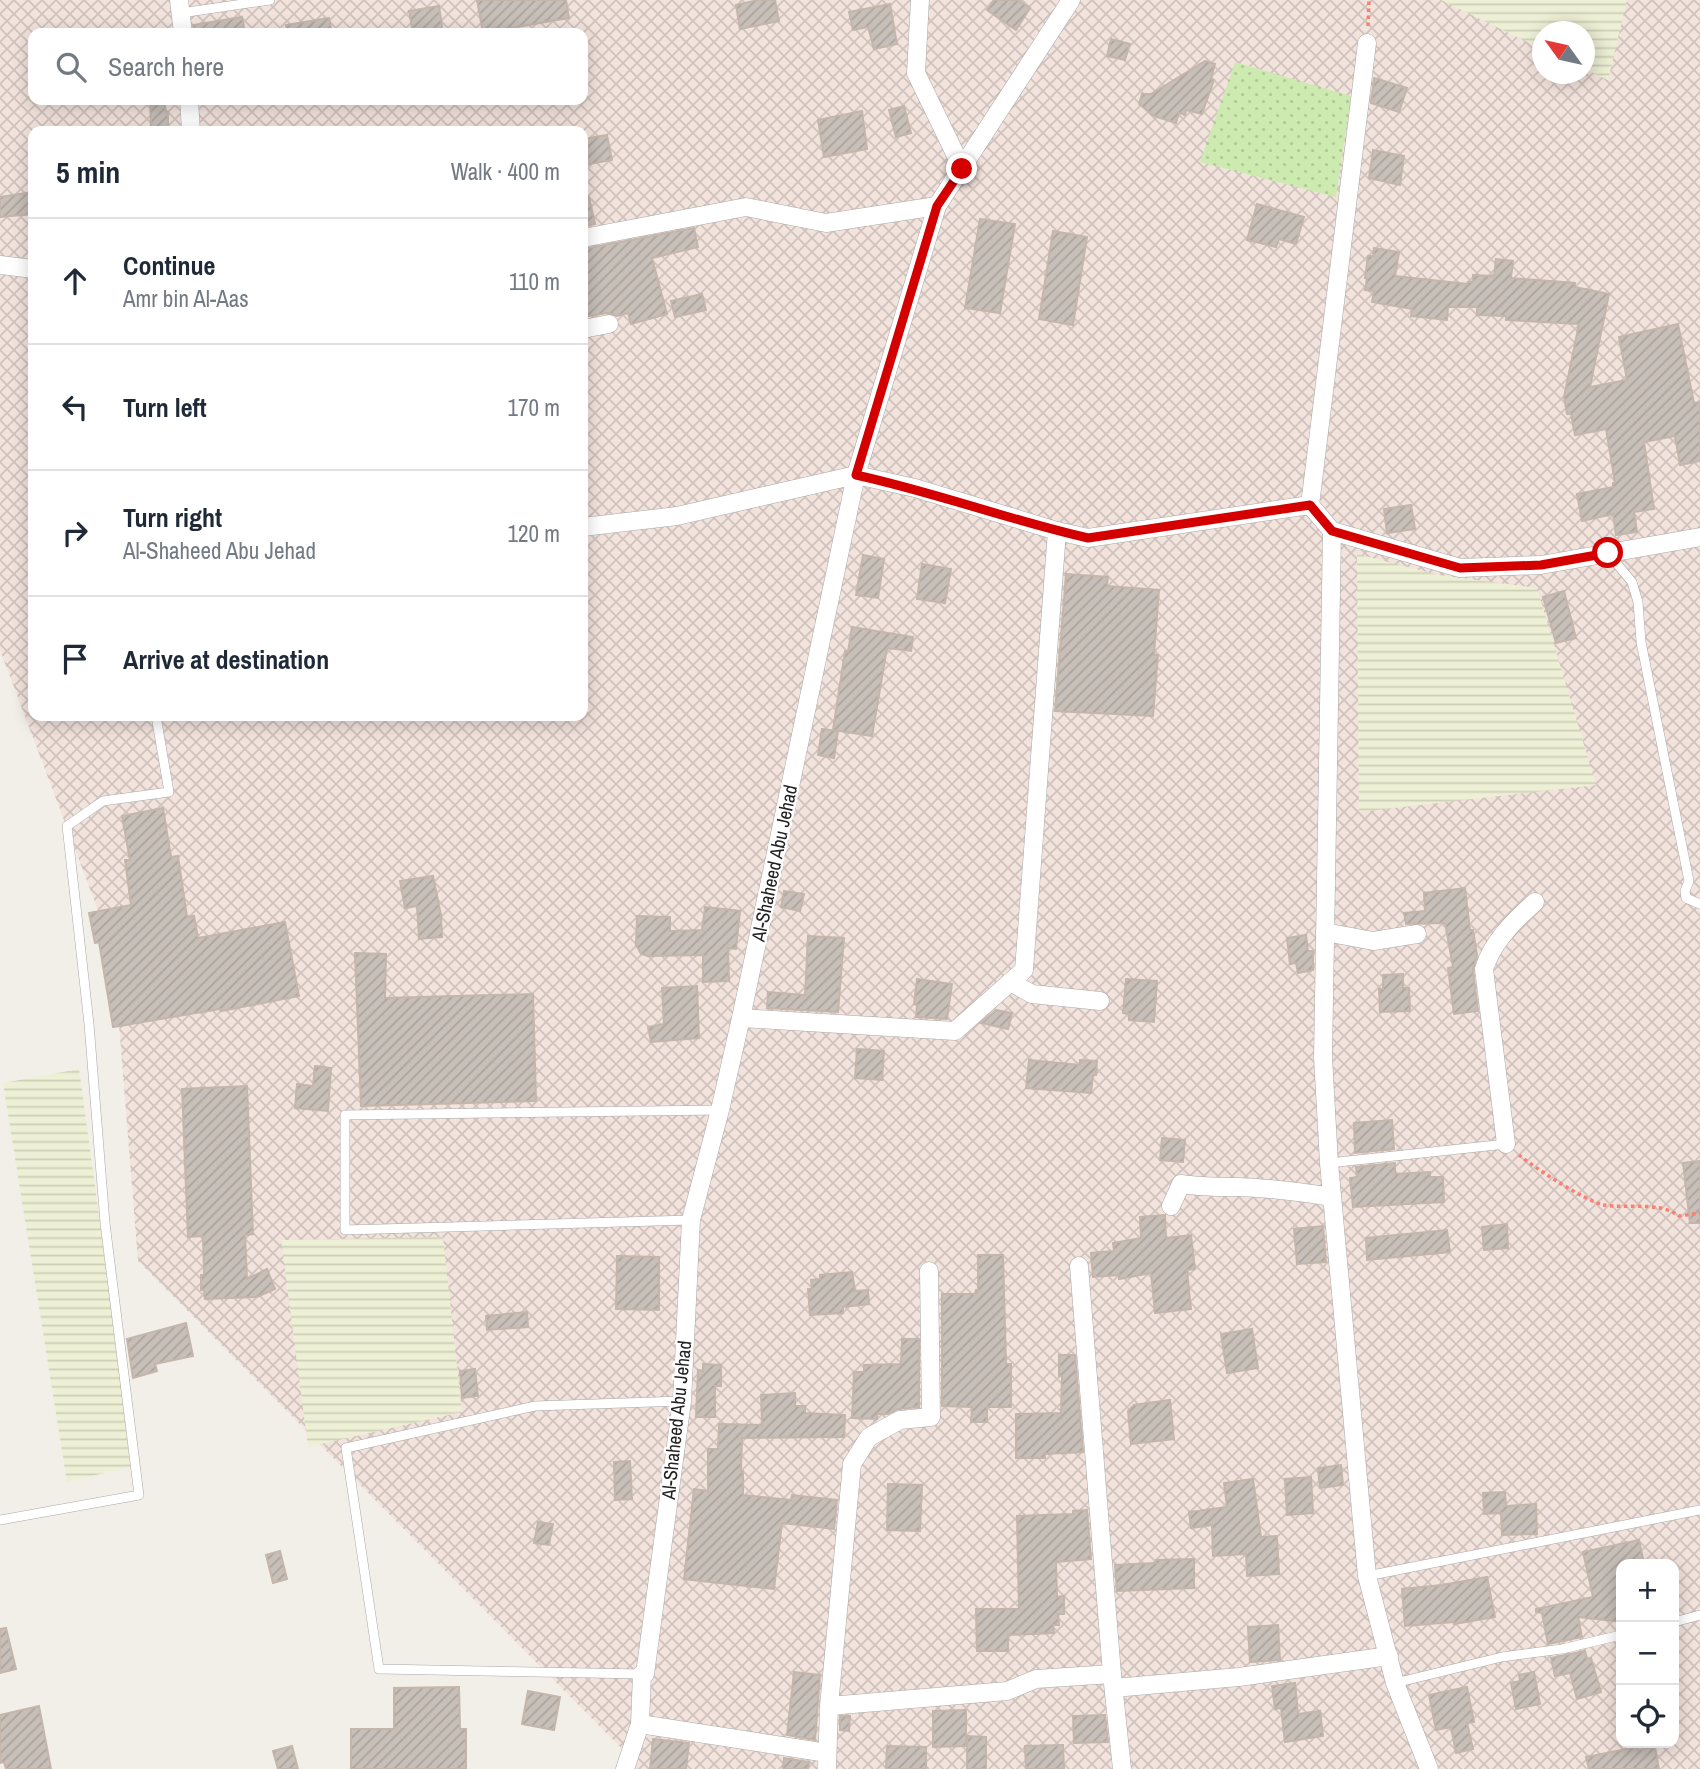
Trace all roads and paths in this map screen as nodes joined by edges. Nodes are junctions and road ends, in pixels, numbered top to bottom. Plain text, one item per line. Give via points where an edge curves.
1 (270, 0) edge
2 (920, 0) edge
3 (1072, 0) edge
4 (1368, 0) edge
5 (180, 7) edge
6 (182, 28) edge
7 (1367, 43) joint
8 (189, 105) edge
9 (191, 126) edge
10 (962, 169) junction
11 (937, 206) junction
12 (588, 237) edge
13 (0, 265) edge
14 (28, 268) edge
15 (609, 324) dead end
16 (588, 328) edge
17 (856, 475) junction
18 (1310, 505) junction
19 (588, 526) edge
20 (1057, 531) junction
21 (1332, 531) junction
22 (1700, 537) edge
23 (1608, 553) junction
24 (157, 721) edge
25 (1535, 902) dead end
26 (1700, 904) edge
27 (1325, 932) junction
28 (1417, 934) dead end
29 (1010, 982) junction
30 (1100, 1001) dead end
31 (741, 1018) junction
32 (720, 1110) junction
33 (1506, 1144) junction
34 (1329, 1163) junction
35 (1332, 1197) junction
36 (1171, 1206) dead end
37 (1700, 1213) edge
38 (691, 1220) junction
39 (1079, 1266) dead end
40 (929, 1271) dead end
41 (682, 1401) junction
42 (1700, 1510) edge
43 (0, 1520) edge
44 (1367, 1576) junction
45 (1700, 1615) edge
46 (1679, 1621) edge
47 (1616, 1636) edge
48 (1389, 1656) junction
49 (642, 1674) junction
50 (1113, 1681) junction
51 (1395, 1683) junction
52 (829, 1706) junction
53 (640, 1724) junction
54 (827, 1761) edge
55 (625, 1769) edge
56 (1122, 1769) edge
57 (1429, 1769) edge

1 - 5 lane
2 - 10 street via 916,74
3 - 10 street, Al-Shaheed Abu Jehad
4 - 7 path
5 - 6 street
7 - 18 street
8 - 9 street
10 - 11 street, Al-Shaheed Abu Jehad
11 - 12 street via 825,223 746,208
11 - 17 street, Al-Shaheed Abu Jehad
13 - 14 street
15 - 16 street
17 - 19 street via 677,516
17 - 20 street
17 - 31 street, Al-Shaheed Abu Jehad
18 - 20 street via 1088,538
18 - 21 street
20 - 29 street via 1024,970
21 - 23 street via 1460,568 1541,565
21 - 27 street
22 - 23 street
23 - 26 lane via 1632,582 1638,602 1641,642 1689,881 1686,898
24 - 43 lane via 169,792 103,801 67,827 106,1223 139,1495
25 - 33 street via 1488,954 1484,969
27 - 28 street via 1373,941
27 - 34 street via 1323,1057
29 - 30 street via 1032,994
29 - 31 street via 955,1031
31 - 32 street, Al-Shaheed Abu Jehad
32 - 38 street, Al-Shaheed Abu Jehad
32 - 38 lane via 345,1115 345,1230
33 - 34 lane
33 - 37 path via 1539,1171 1601,1205 1669,1209 1679,1216
34 - 35 street
35 - 36 street via 1181,1184
35 - 44 street
38 - 41 street, Al-Shaheed Abu Jehad
39 - 50 street
40 - 52 street via 931,1417 900,1420 869,1437 852,1464
41 - 49 street, Al-Shaheed Abu Jehad
41 - 49 lane via 535,1406 346,1448 379,1669
42 - 44 lane
44 - 48 street
45 - 46 lane
47 - 51 lane
48 - 50 street via 1238,1677
48 - 51 street
49 - 53 street, Al-Shaheed Abu Jehad
50 - 52 street via 1036,1679 1007,1691
50 - 56 street
51 - 57 street
52 - 54 street
53 - 54 street
53 - 55 street, Al-Shaheed Abu Jehad

